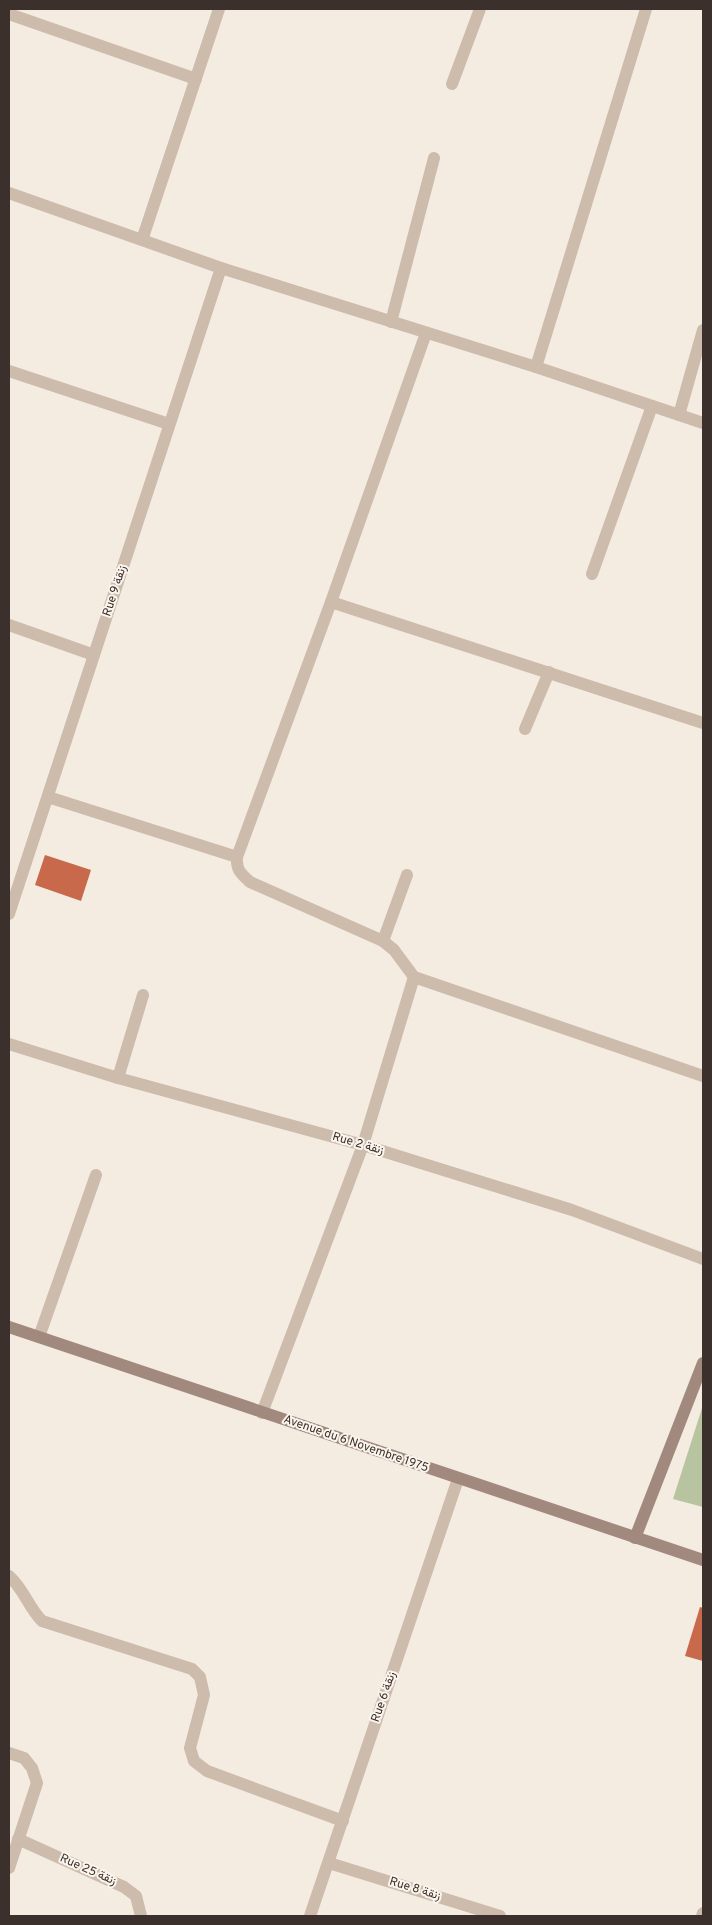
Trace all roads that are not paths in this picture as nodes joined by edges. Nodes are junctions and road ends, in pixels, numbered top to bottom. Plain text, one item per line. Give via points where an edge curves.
1 (219, 9) edge
2 (480, 9) edge
3 (646, 9) edge
4 (9, 14) edge
5 (196, 78) junction
6 (452, 84) dead end
7 (434, 158) dead end
8 (9, 193) edge
9 (142, 240) junction
10 (221, 268) junction
11 (391, 322) junction
12 (703, 330) edge
13 (426, 333) junction
14 (536, 367) junction
15 (9, 372) edge
16 (652, 406) junction
17 (679, 415) junction
18 (703, 423) edge
19 (169, 424) junction
20 (592, 574) dead end
21 (331, 602) junction
22 (9, 625) edge
23 (94, 655) junction
24 (549, 672) junction
25 (703, 723) edge
26 (525, 729) dead end
27 (48, 796) junction
28 (237, 857) junction
29 (407, 875) dead end
30 (12, 891) edge
31 (9, 914) edge
32 (383, 941) junction
33 (414, 977) junction
34 (143, 995) dead end
35 (9, 1044) edge
36 (703, 1076) edge
37 (118, 1078) junction
38 (363, 1145) junction
39 (96, 1174) dead end
40 (703, 1259) edge
41 (9, 1327) edge
42 (39, 1337) junction
43 (703, 1363) edge
44 (262, 1412) junction
45 (458, 1478) junction
46 (635, 1538) junction
47 (703, 1560) edge
48 (9, 1576) edge
49 (9, 1753) edge
50 (343, 1821) junction
51 (18, 1839) junction
52 (329, 1863) junction
53 (9, 1868) edge
54 (141, 1916) edge
55 (310, 1916) edge
56 (500, 1916) edge

1 - 5 street
2 - 6 street
3 - 14 street
4 - 5 street
5 - 9 street
7 - 11 street
8 - 9 street
9 - 10 street
10 - 11 street
10 - 19 street, Rue 9 زنقة
11 - 13 street
12 - 17 street
13 - 14 street
13 - 21 street
14 - 16 street
15 - 19 street
16 - 17 street
16 - 20 street
17 - 18 street
19 - 23 street, Rue 9 زنقة
21 - 24 street
21 - 28 street
22 - 23 street
23 - 27 street, Rue 9 زنقة
24 - 25 street
24 - 26 street
27 - 28 street
27 - 30 street, Rue 9 زنقة
28 - 32 street via 241,875 250,882
29 - 32 street
30 - 31 street, Rue 9 زنقة
32 - 33 street
33 - 36 street
33 - 38 street
34 - 37 street
35 - 37 street, Rue 2 زنقة
37 - 38 street, Rue 2 زنقة
38 - 40 street, Rue 2 زنقة via 572,1210
38 - 44 street
39 - 42 street
41 - 42 street, Avenue du 6 Novembre 1975
42 - 44 street, Avenue du 6 Novembre 1975
43 - 46 street
44 - 45 street, Avenue du 6 Novembre 1975
45 - 46 street, Avenue du 6 Novembre 1975
45 - 50 street, Rue 6 زنقة
46 - 47 street, Avenue du 6 Novembre 1975
48 - 50 street via 42,1621 192,1669 200,1677 204,1695 190,1748 194,1761 208,1771
49 - 51 street via 24,1758 37,1783
50 - 52 street, Rue 6 زنقة
51 - 53 street
51 - 54 street, Rue 25 زنقة via 124,1887 136,1896
52 - 55 street, Rue 6 زنقة
52 - 56 street, Rue 8 زنقة

